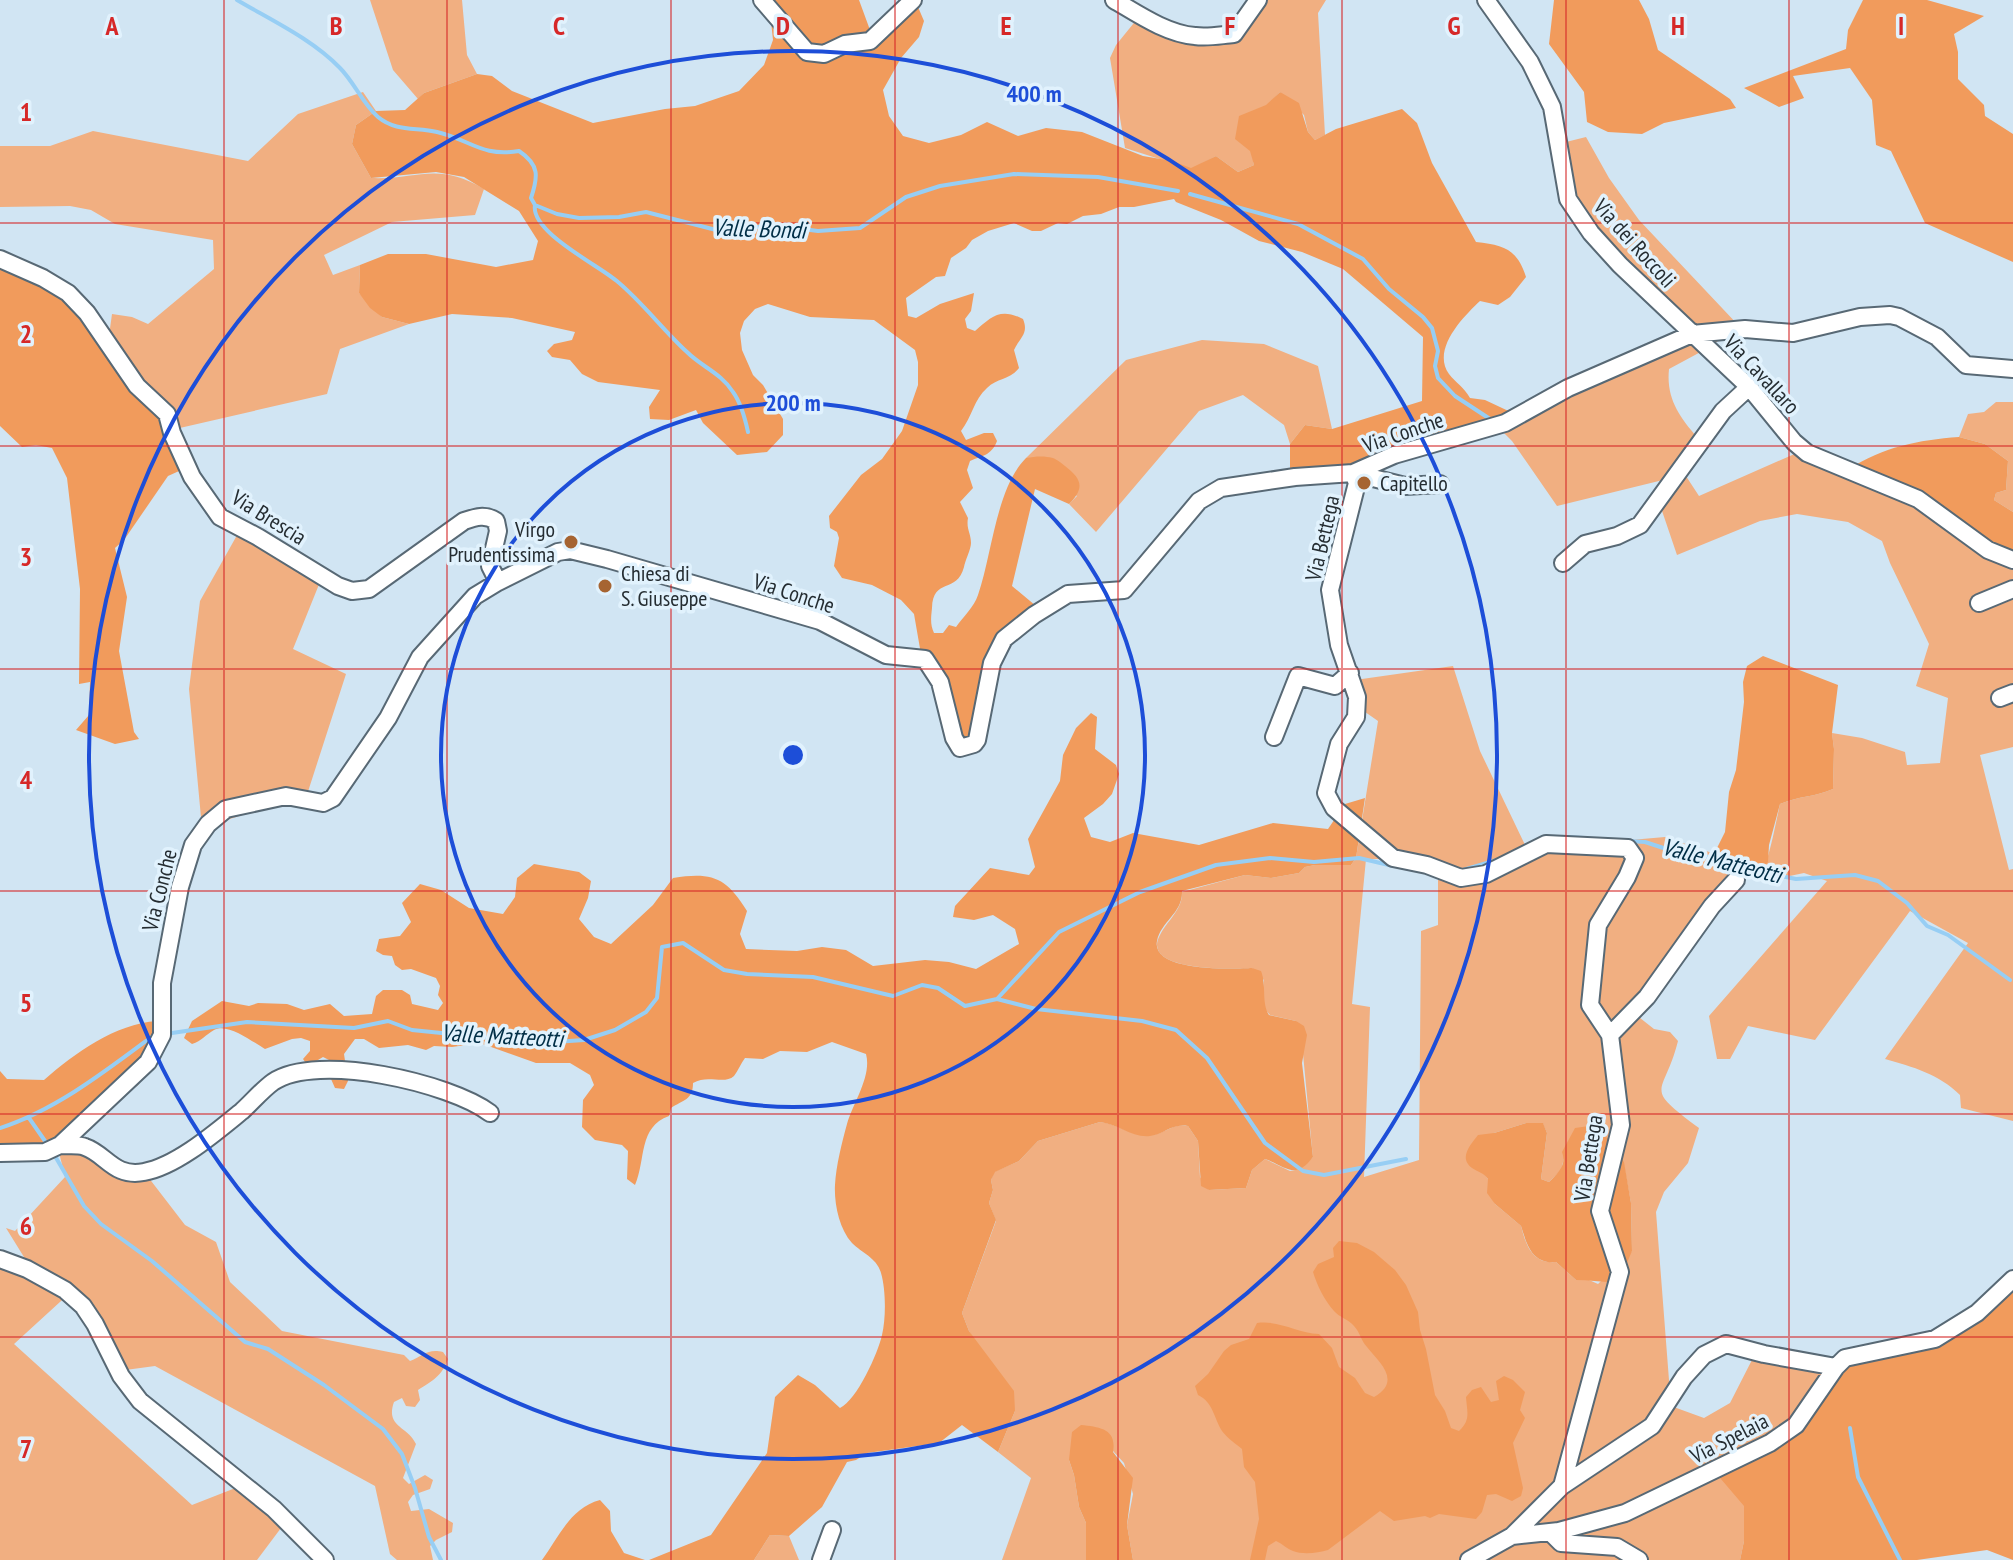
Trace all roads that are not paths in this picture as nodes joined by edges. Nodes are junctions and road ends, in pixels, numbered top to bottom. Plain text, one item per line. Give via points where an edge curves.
1 (762, 0) edge
2 (913, 0) edge
3 (1114, 0) edge
4 (1258, 0) edge
5 (1486, 0) edge
6 (0, 259) edge
7 (1692, 334) junction
8 (2013, 369) edge
9 (1749, 387) junction
10 (1353, 473) junction
11 (1440, 484) dead end
12 (2013, 560) edge
13 (1563, 563) dead end
14 (498, 582) junction
15 (2013, 589) edge
16 (1979, 603) dead end
17 (1350, 673) junction
18 (1274, 737) dead end
19 (1736, 880) dead end
20 (1610, 1035) junction
21 (490, 1113) dead end
22 (60, 1145) junction
23 (0, 1153) edge
24 (0, 1259) edge
25 (2013, 1279) edge
26 (1836, 1367) junction
27 (1562, 1486) junction
28 (832, 1530) dead end
29 (1550, 1532) junction
30 (1512, 1536) junction
31 (325, 1560) edge
32 (821, 1560) edge
33 (1469, 1560) edge
34 (1639, 1560) edge

1 - 2 street via 807,52 824,54 870,41
3 - 4 street via 1196,37 1234,34
5 - 7 street, Via dei Roccoli via 1530,62 1552,107 1568,199 1620,265
6 - 14 street, Via Brescia via 68,293 87,313 137,386 167,414 192,477 220,517 352,591 369,589 464,521 489,516 498,531 490,560
7 - 8 street, Via Cavallaro via 1745,329 1793,333 1890,315 1937,337 1966,365
7 - 9 street, Via Cavallaro
7 - 10 street, Via Conche via 1568,388 1505,423 1394,455
9 - 12 street, Via Cavallaro via 1807,453 1918,499 1988,550
9 - 13 street via 1723,411 1640,525 1585,544
10 - 11 street via 1405,486
10 - 14 street, Via Conche via 1221,488 1199,501 1124,590 1068,594 1034,615 1004,639 992,663 977,740 960,748 940,682 925,659 886,655 820,621 570,550
10 - 17 street, Via Bettega via 1357,483 1330,590 1339,645
14 - 22 street, Via Conche via 475,596 420,657 388,718 333,798 323,803 286,796 226,809 208,824 193,845 180,887 162,983 162,1035 148,1062
15 - 16 street
17 - 18 street via 1335,686 1298,676
17 - 20 street, Via Bettega via 1356,717 1339,744 1326,793 1334,808 1393,858 1461,878 1486,874 1546,844 1628,848 1635,858 1598,925 1596,941 1590,1005
19 - 20 street via 1647,997
20 - 27 street, Via Bettega via 1621,1125 1600,1211 1620,1272
21 - 22 street via 472,1100 409,1080 295,1071 160,1168 140,1173 114,1168 85,1146
22 - 23 street via 45,1152
24 - 31 street via 65,1290 83,1306 140,1401 274,1509
25 - 26 street via 1944,1335 1845,1358
26 - 27 street, Via Bettega via 1726,1344 1704,1355 1684,1377 1652,1426
26 - 29 street, Via Spelaia via 1796,1425 1770,1443 1625,1513
27 - 30 street, Via Bettega
28 - 32 street
29 - 30 street, Via Spelaia
29 - 34 street via 1561,1543 1617,1547
30 - 33 street, Via Spelaia

